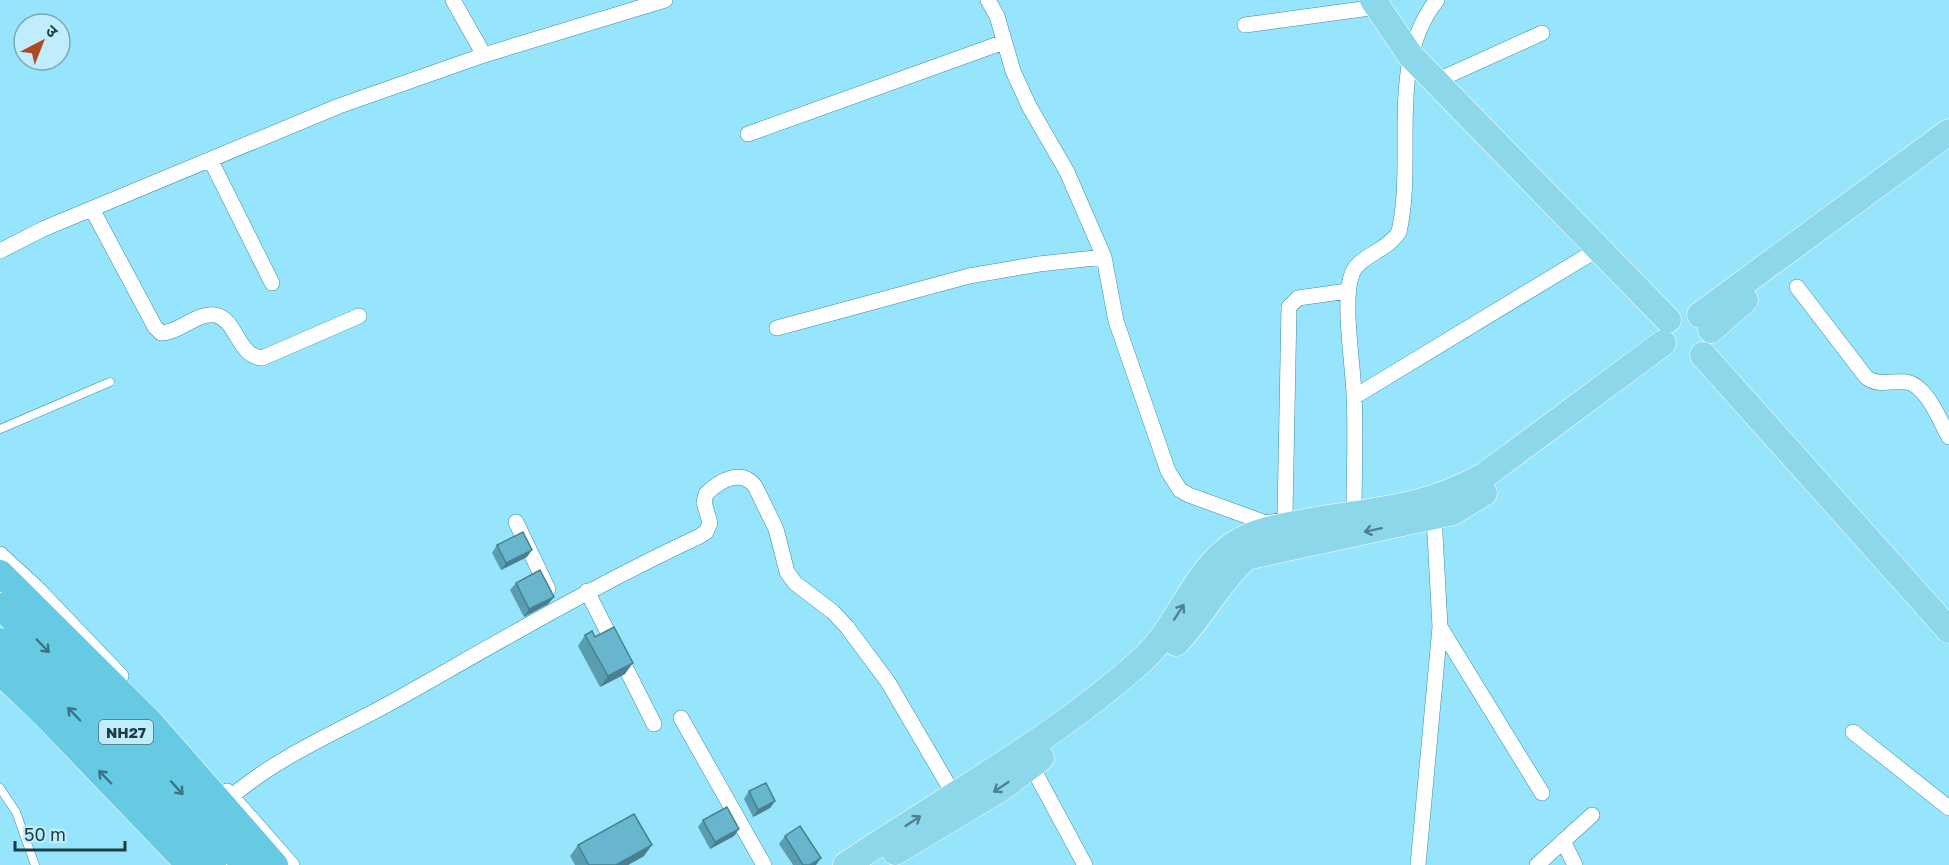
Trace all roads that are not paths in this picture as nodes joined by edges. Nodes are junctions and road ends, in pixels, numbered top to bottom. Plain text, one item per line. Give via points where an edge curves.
1 (453, 0) edge
2 (665, 0) edge
3 (988, 0) edge
4 (1437, 0) edge
5 (1375, 3) edge
6 (628, 5) edge
7 (1245, 25) dead end
8 (1542, 33) dead end
9 (1004, 42) junction
10 (484, 55) junction
11 (1410, 55) junction
12 (1436, 81) junction
13 (1949, 132) edge
14 (748, 134) dead end
15 (1949, 151) edge
16 (212, 161) junction
17 (92, 209) junction
18 (1600, 248) junction
19 (0, 252) edge
20 (1104, 256) junction
21 (272, 283) dead end
22 (1797, 287) dead end
23 (1348, 291) junction
24 (359, 316) dead end
25 (1705, 322) junction
26 (777, 328) dead end
27 (1668, 339) junction
28 (1702, 355) junction
29 (110, 382) dead end
30 (1354, 397) junction
31 (0, 429) edge
32 (1949, 437) edge
33 (1354, 514) junction
34 (1434, 516) junction
35 (516, 522) dead end
36 (0, 554) edge
37 (0, 573) edge
38 (588, 591) junction
39 (0, 606) edge
40 (556, 608) junction
41 (1440, 627) junction
42 (1949, 630) edge
43 (0, 641) edge
44 (0, 672) edge
45 (681, 718) dead end
46 (654, 724) dead end
47 (1853, 732) dead end
48 (1031, 765) junction
49 (0, 788) edge
50 (1542, 793) dead end
51 (954, 795) junction
52 (232, 796) junction
53 (1949, 808) edge
54 (1593, 815) dead end
55 (1563, 841) junction
56 (35, 865) edge
57 (189, 865) edge
58 (213, 865) edge
59 (244, 865) edge
60 (275, 865) edge
61 (292, 865) edge
62 (764, 865) edge
63 (846, 865) edge
64 (875, 865) edge
65 (1085, 865) edge
66 (1418, 865) edge
67 (1537, 865) edge
68 (1575, 865) edge

1 - 10 street
2 - 6 street
3 - 9 street
4 - 11 street via 1424,16
5 - 7 street
5 - 11 main road
6 - 10 street
8 - 12 street
9 - 14 street
9 - 20 street via 1029,106 1067,172
10 - 16 street via 339,105
11 - 12 main road
11 - 23 street via 1399,232 1388,247 1356,266
12 - 18 main road
13 - 25 main road
15 - 25 main road via 1745,301
16 - 17 street
16 - 21 street
17 - 19 street
17 - 24 street via 161,333 216,315 248,353 262,358
18 - 27 main road
18 - 30 street
20 - 23 street via 1116,321 1173,481 1189,495 1266,523 1283,520 1285,515 1289,307 1298,298
20 - 26 street via 969,276
22 - 32 street via 1866,377 1873,382 1914,384
23 - 30 street
25 - 27 main road via 1683,311
25 - 28 main road via 1711,340
27 - 28 main road via 1685,360
27 - 33 main road via 1459,491 1431,501
27 - 34 main road via 1509,478 1453,512
28 - 42 main road
29 - 31 lane
30 - 33 street
51 -> 33 main road via 1024,752 1144,659 1212,562 1226,549 1276,528
34 - 41 street
34 -> 48 main road via 1246,557 1226,576 1187,632 1130,689
35 - 40 street
36 - 52 street via 36,587
37 - 60 highway via 151,723
38 - 40 street
38 - 46 street
38 - 51 street via 706,532 710,523 705,494 735,476 746,477 755,486 776,529 787,572 847,627 888,682
39 -> 59 highway, NH27 via 139,745
40 - 52 street via 269,767
41 - 50 street
41 - 66 street
58 -> 43 highway, NH27 via 76,714
57 -> 44 highway
45 - 62 street
47 - 53 street
48 -> 64 main road via 1003,787
48 - 65 street
49 - 56 lane via 16,812
63 -> 51 main road
52 - 61 street
54 - 55 street
55 - 67 street
55 - 68 street

